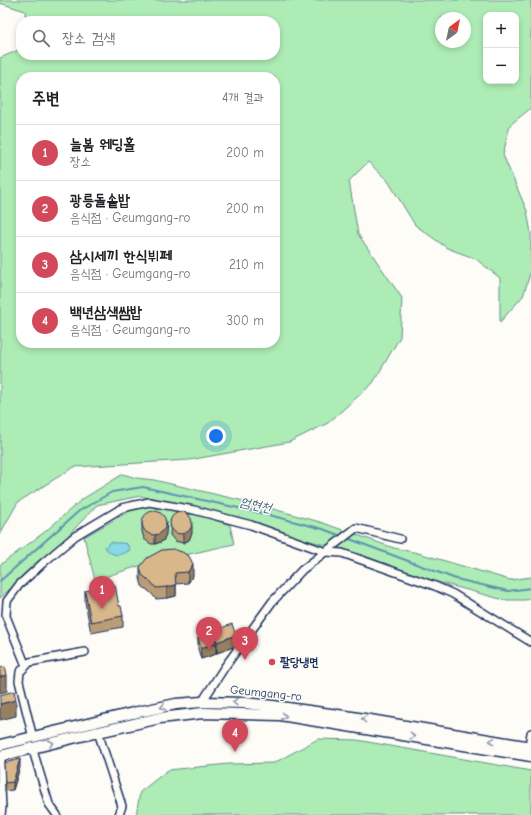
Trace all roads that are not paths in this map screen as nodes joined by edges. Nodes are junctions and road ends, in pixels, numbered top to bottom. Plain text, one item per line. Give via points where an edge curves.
1 (400, 539) dead end
2 (326, 552) junction
3 (531, 642) edge
4 (85, 652) dead end
5 (26, 666) junction
6 (202, 702) junction
7 (98, 732) junction
8 (531, 733) edge
9 (33, 742) junction
10 (530, 750) edge
11 (0, 752) edge
12 (1, 815) edge
13 (57, 815) edge
14 (119, 815) edge

1 - 2 street via 356,528
2 - 3 street via 342,553 436,586
2 - 5 street via 251,525 194,510 149,502 122,508 75,536 19,585 7,601 6,616
2 - 6 street via 302,570 272,602
4 - 5 street via 30,662
5 - 9 street via 20,672 19,681
6 -> 9 main road, Geumgang-ro via 176,704 133,713
10 -> 6 main road, Geumgang-ro via 352,717 244,703
9 -> 7 main road, Geumgang-ro
7 -> 10 main road, Geumgang-ro via 160,718 203,713 258,714
7 - 14 street via 122,806
8 - 10 street
9 - 11 main road, Geumgang-ro
9 - 13 street via 49,804
11 - 12 street

